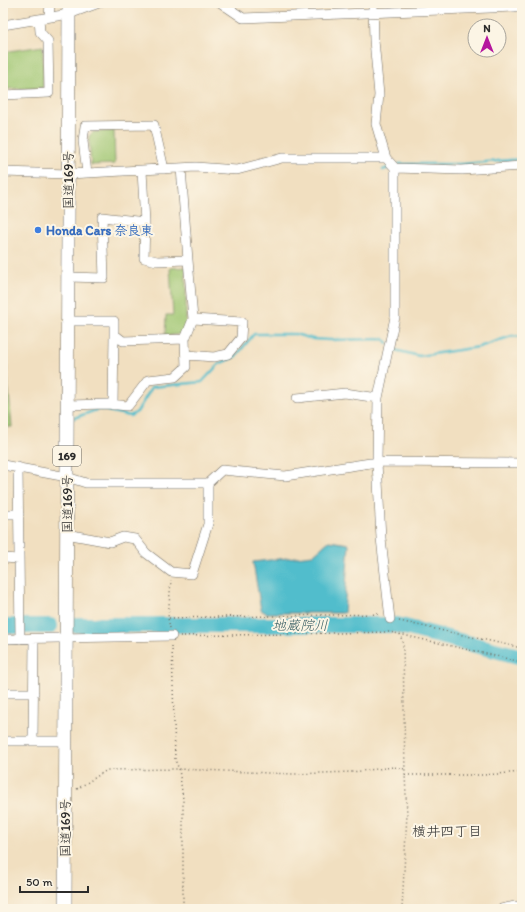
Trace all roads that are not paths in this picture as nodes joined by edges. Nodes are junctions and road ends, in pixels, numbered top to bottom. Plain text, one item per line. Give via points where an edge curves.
1 (50, 3) edge
2 (99, 3) edge
3 (221, 3) edge
4 (373, 3) edge
5 (522, 4) edge
6 (69, 8) edge
7 (373, 14) junction
8 (49, 17) junction
9 (39, 19) junction
10 (3, 25) edge
11 (3, 95) edge
12 (386, 158) junction
13 (522, 166) edge
14 (181, 168) junction
15 (395, 168) junction
16 (164, 170) junction
17 (142, 171) junction
18 (3, 172) edge
19 (87, 173) junction
20 (68, 174) junction
21 (145, 222) junction
22 (188, 260) junction
23 (68, 277) junction
24 (193, 319) junction
25 (68, 321) junction
26 (114, 334) junction
27 (185, 339) junction
28 (186, 355) junction
29 (297, 398) dead end
30 (378, 398) junction
31 (113, 404) junction
32 (67, 405) junction
33 (377, 462) junction
34 (522, 463) edge
35 (3, 465) edge
36 (18, 468) junction
37 (67, 477) junction
38 (208, 483) junction
39 (3, 514) edge
40 (18, 514) junction
41 (66, 534) junction
42 (3, 558) edge
43 (19, 559) junction
44 (390, 617) road end
45 (19, 630) junction
46 (172, 636) road end
47 (34, 638) junction
48 (66, 638) junction
49 (3, 639) edge
50 (3, 693) edge
51 (34, 693) junction
52 (3, 741) edge
53 (33, 741) junction
54 (66, 741) junction
55 (522, 907) edge
56 (65, 909) edge
57 (501, 909) edge

1 - 8 street
2 - 6 street
3 - 7 street via 244,18
4 - 7 street
5 - 7 street via 515,7
6 - 8 street
6 - 20 highway, 国道169号 / 169
7 - 12 street via 379,95 376,124
8 - 9 street
9 - 10 street
9 - 11 street via 40,32 48,41 49,94
12 - 14 street via 282,158 237,170
12 - 15 street
13 - 15 street via 462,170
14 - 16 street
14 - 22 street
15 - 30 street via 395,317
16 - 17 street
16 - 19 street via 154,125 85,126 83,141
17 - 19 street
17 - 21 street
18 - 20 street
19 - 20 street
20 - 23 highway, 国道169号 / 169
21 - 22 street via 144,258 157,261
21 - 23 street via 102,217 104,278
22 - 24 street
23 - 25 highway, 国道169号 / 169
24 - 27 street
24 - 28 street via 242,322 242,338 228,354 214,358
25 - 26 street via 114,321
25 - 32 highway, 国道169号 / 169
26 - 27 street via 123,341
26 - 31 street
27 - 28 street
28 - 31 street via 186,367 175,377 148,380 128,406
29 - 30 street via 345,393
30 - 33 street
31 - 32 street
32 - 37 highway, 国道169号 / 169
33 - 34 street
33 - 38 street via 285,476 222,470
33 - 44 street via 381,538
35 - 36 street
36 - 37 street
36 - 40 street
37 - 38 street via 86,483
37 - 41 highway, 国道169号 / 169
38 - 41 street via 208,524 192,574 172,572 146,553 135,539 123,537 110,542
39 - 40 street
40 - 43 street
41 - 48 highway, 国道169号 / 169
42 - 43 street
43 - 45 street
45 - 47 street
45 - 49 street
46 - 48 street
47 - 48 street
47 - 51 street
48 - 54 highway, 国道169号 / 169
50 - 51 street
51 - 53 street
52 - 53 street
53 - 54 street
54 - 56 highway, 国道169号 / 169
55 - 57 street

